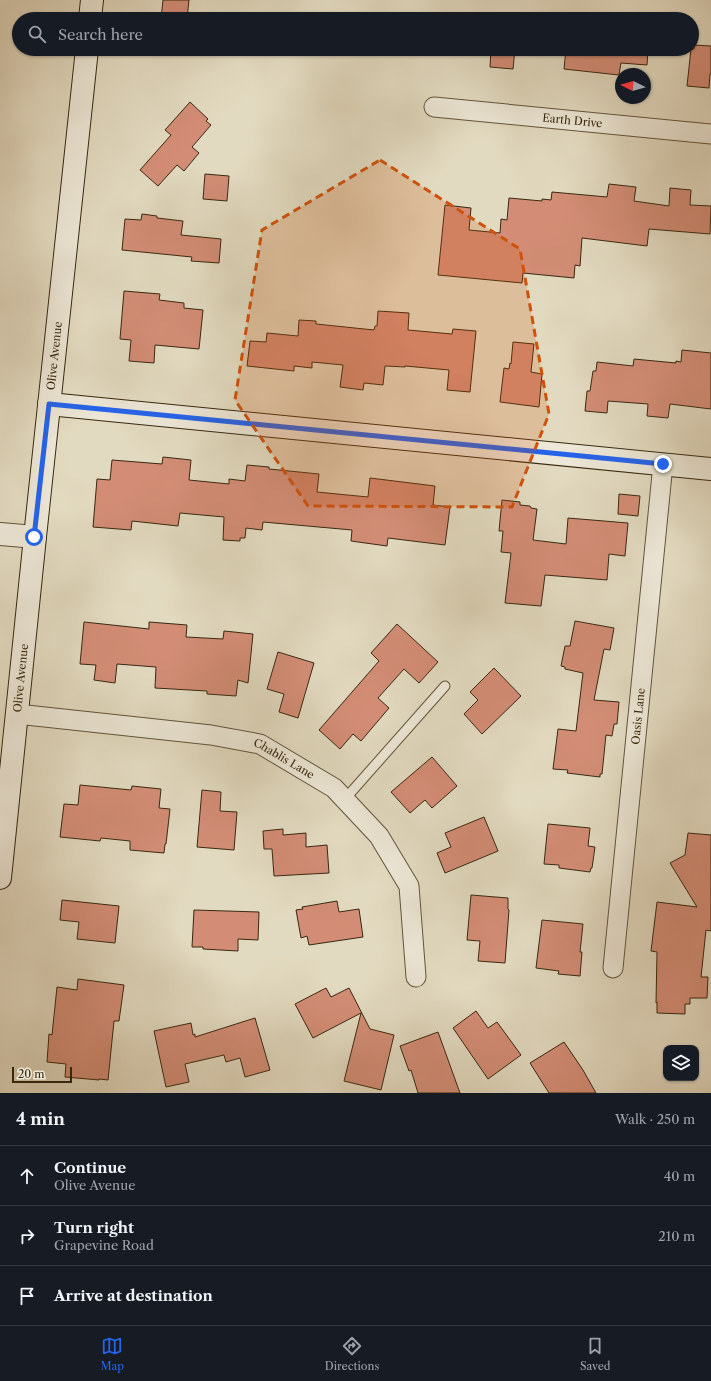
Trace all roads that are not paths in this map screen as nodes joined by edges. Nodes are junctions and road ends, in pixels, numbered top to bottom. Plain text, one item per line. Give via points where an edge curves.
1 (92, 0) edge
2 (91, 12) edge
3 (86, 56) edge
4 (434, 107) dead end
5 (711, 134) edge
6 (49, 404) junction
7 (663, 464) junction
8 (711, 469) edge
9 (0, 534) edge
10 (34, 537) junction
11 (445, 686) dead end
12 (17, 714) junction
13 (344, 799) junction
14 (0, 878) edge
15 (613, 968) dead end
16 (416, 977) dead end

1 - 2 main road
3 - 6 main road, Olive Avenue
4 - 5 street, Earth Drive
6 - 7 main road
6 - 10 main road, Olive Avenue
7 - 8 main road
7 - 15 street, Oasis Lane
9 - 10 main road
10 - 12 main road, Olive Avenue
11 - 13 lane
12 - 13 street, Chablis Lane via 211,735 260,744 334,788
12 - 14 main road, Olive Avenue
13 - 16 street, Chablis Lane via 379,836 409,886

